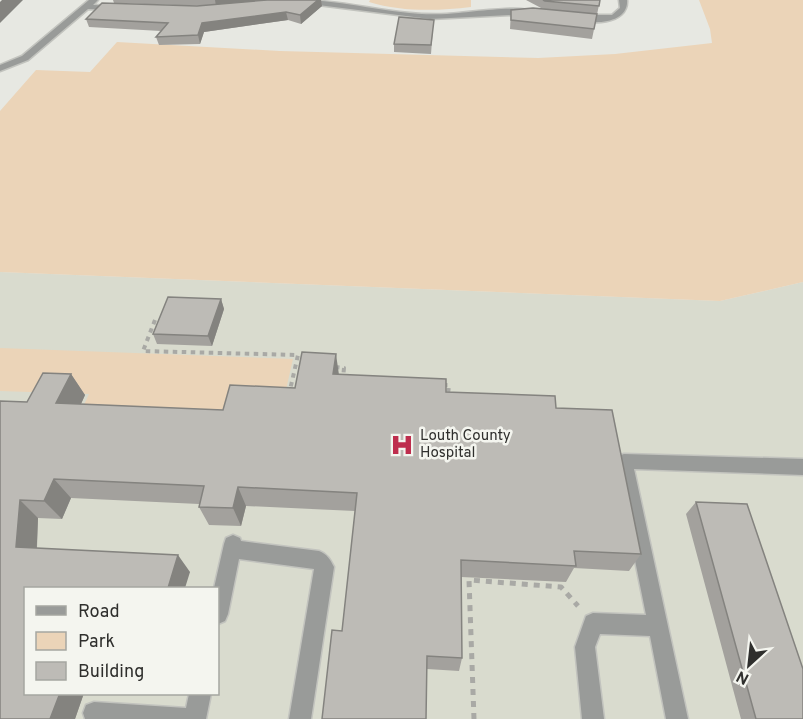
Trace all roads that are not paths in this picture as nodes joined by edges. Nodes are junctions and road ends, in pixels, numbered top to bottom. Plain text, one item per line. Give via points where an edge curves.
1 (94, 0) edge
2 (623, 0) edge
3 (293, 2) edge
4 (354, 2) edge
5 (86, 7) junction
6 (130, 9) edge
7 (540, 13) edge
8 (569, 16) edge
9 (0, 68) edge
10 (803, 467) edge
11 (219, 609) edge
12 (657, 626) junction
13 (200, 695) edge
14 (94, 713) dead end
15 (188, 719) edge
16 (195, 719) edge
17 (300, 719) edge
18 (593, 719) edge
19 (677, 719) edge

1 - 5 street
2 - 8 street via 625,9 612,17
3 - 4 street
4 - 7 street via 399,15 433,17 488,8
5 - 6 street
5 - 9 street via 25,58
10 - 12 street via 624,461
11 - 17 street via 232,547 319,560 324,567
12 - 18 street via 593,623 585,647
12 - 19 street
13 - 16 street
14 - 15 street

